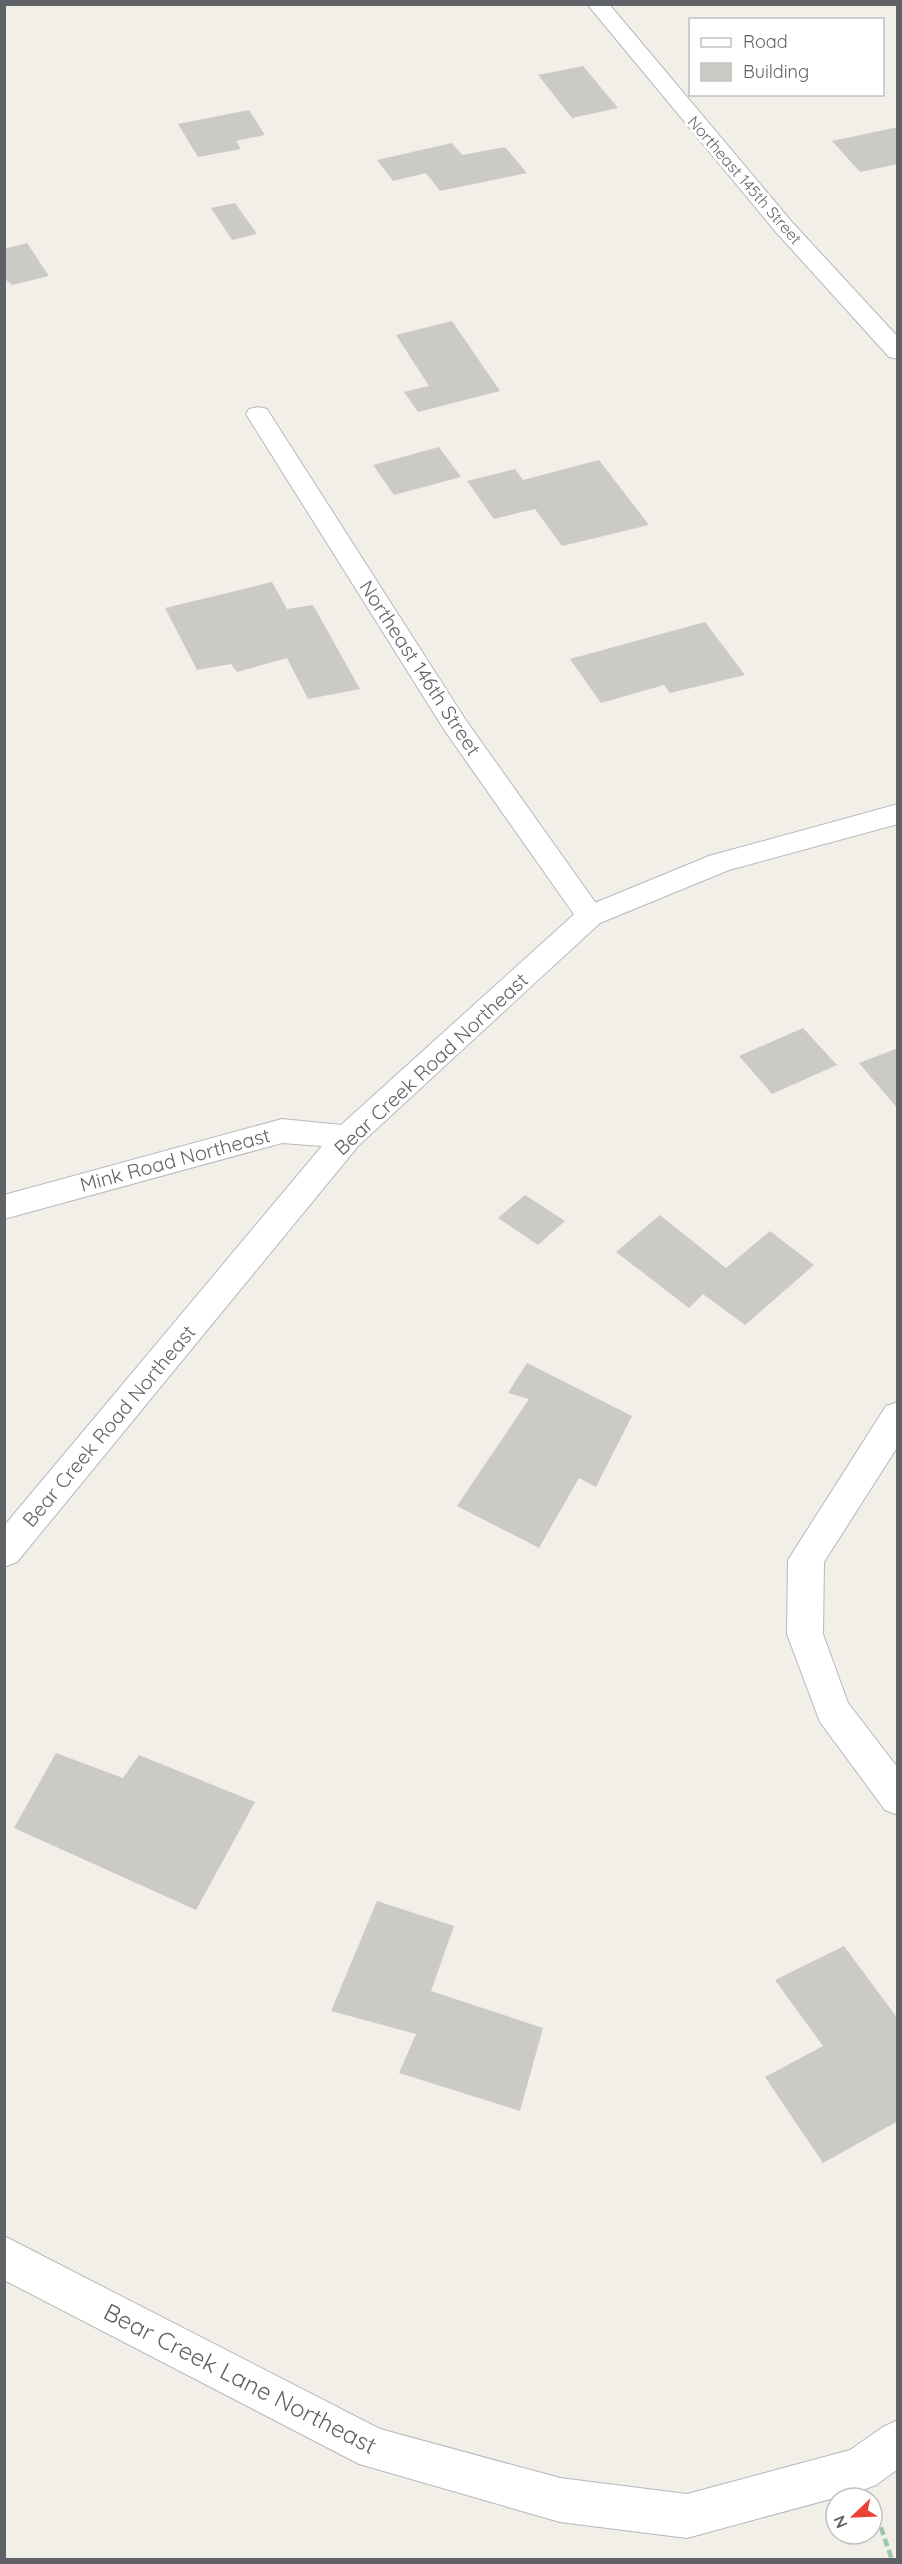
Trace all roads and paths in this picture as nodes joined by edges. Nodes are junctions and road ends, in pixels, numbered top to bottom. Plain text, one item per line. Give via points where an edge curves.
1 (597, 4) edge
2 (897, 352) edge
3 (258, 414) dead end
4 (897, 814) edge
5 (590, 916) junction
6 (348, 1137) junction
7 (4, 1208) edge
8 (897, 1416) edge
9 (4, 1552) edge
10 (897, 1798) edge
11 (4, 2258) edge
12 (897, 2442) edge
13 (884, 2536) edge
14 (892, 2559) edge

1 - 2 street, Northeast 145th Street via 783,226
3 - 5 street, Northeast 146th Street via 455,725
4 - 5 street, Bear Creek Road Northeast via 719,864
5 - 6 street, Bear Creek Road Northeast
6 - 7 street, Mink Road Northeast via 282,1131
6 - 9 street, Bear Creek Road Northeast
8 - 10 street via 806,1560 805,1634 833,1711
11 - 12 street, Bear Creek Lane Northeast via 374,2449 560,2500 687,2516 860,2469
13 - 14 path

